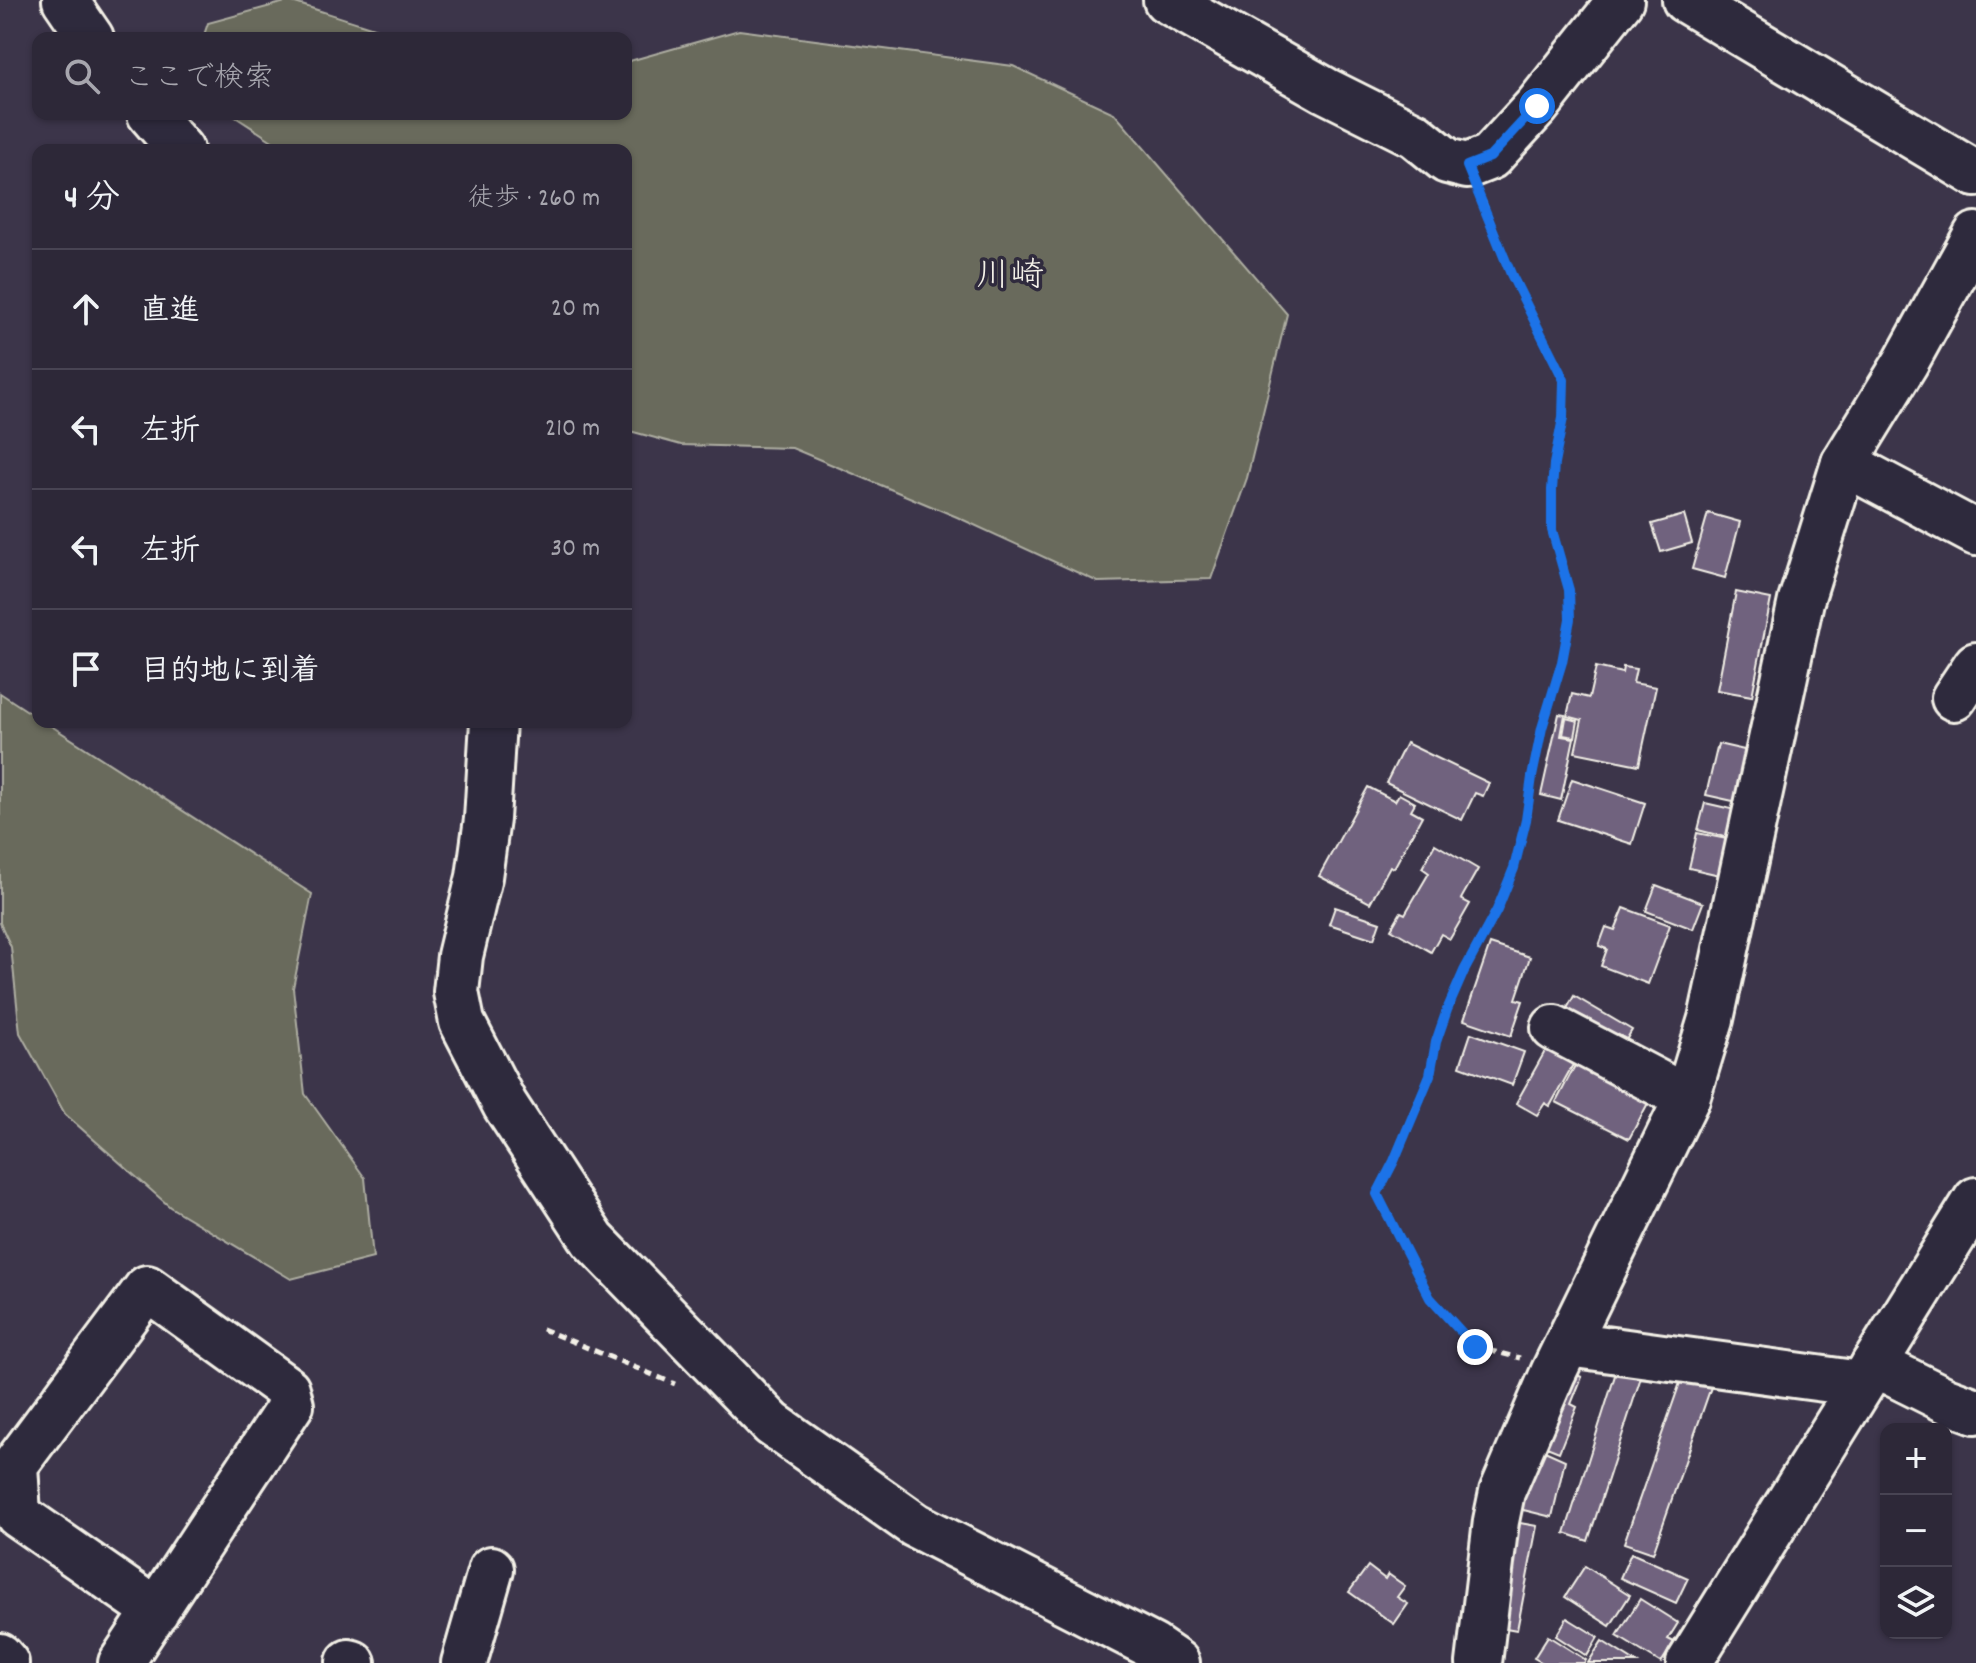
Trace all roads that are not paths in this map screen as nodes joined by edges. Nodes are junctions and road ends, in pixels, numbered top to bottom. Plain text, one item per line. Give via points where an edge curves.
1 (65, 0) edge
2 (1166, 0) edge
3 (1621, 0) edge
4 (1685, 0) edge
5 (87, 32) edge
6 (155, 120) edge
7 (176, 144) edge
8 (1976, 174) edge
9 (1976, 235) edge
10 (1844, 463) junction
11 (1976, 533) edge
12 (493, 728) edge
13 (1554, 1028) dead end
14 (1687, 1098) junction
15 (1976, 1200) edge
16 (1561, 1359) junction
17 (1867, 1374) junction
18 (1976, 1411) edge
19 (491, 1569) dead end
20 (156, 1611) junction
21 (0, 1656) edge
22 (6, 1663) edge
23 (121, 1663) edge
24 (464, 1663) edge
25 (1177, 1663) edge
26 (1479, 1663) edge
27 (1689, 1663) edge

1 - 5 street
2 - 3 street via 1415,135 1447,161 1467,166 1490,157
4 - 8 street
6 - 7 street
9 - 10 street
10 - 11 street
10 - 14 street via 1801,601 1711,1019
12 - 25 street via 479,877 456,992 462,1022 505,1105 593,1240 772,1424 915,1525
13 - 14 street
14 - 16 street
15 - 17 street
16 - 17 street
16 - 26 street via 1502,1492
17 - 18 street
17 - 27 street
19 - 24 street
20 - 20 street via 18,1515 15,1465 147,1288 287,1389 291,1405
20 - 23 street
21 - 22 street

